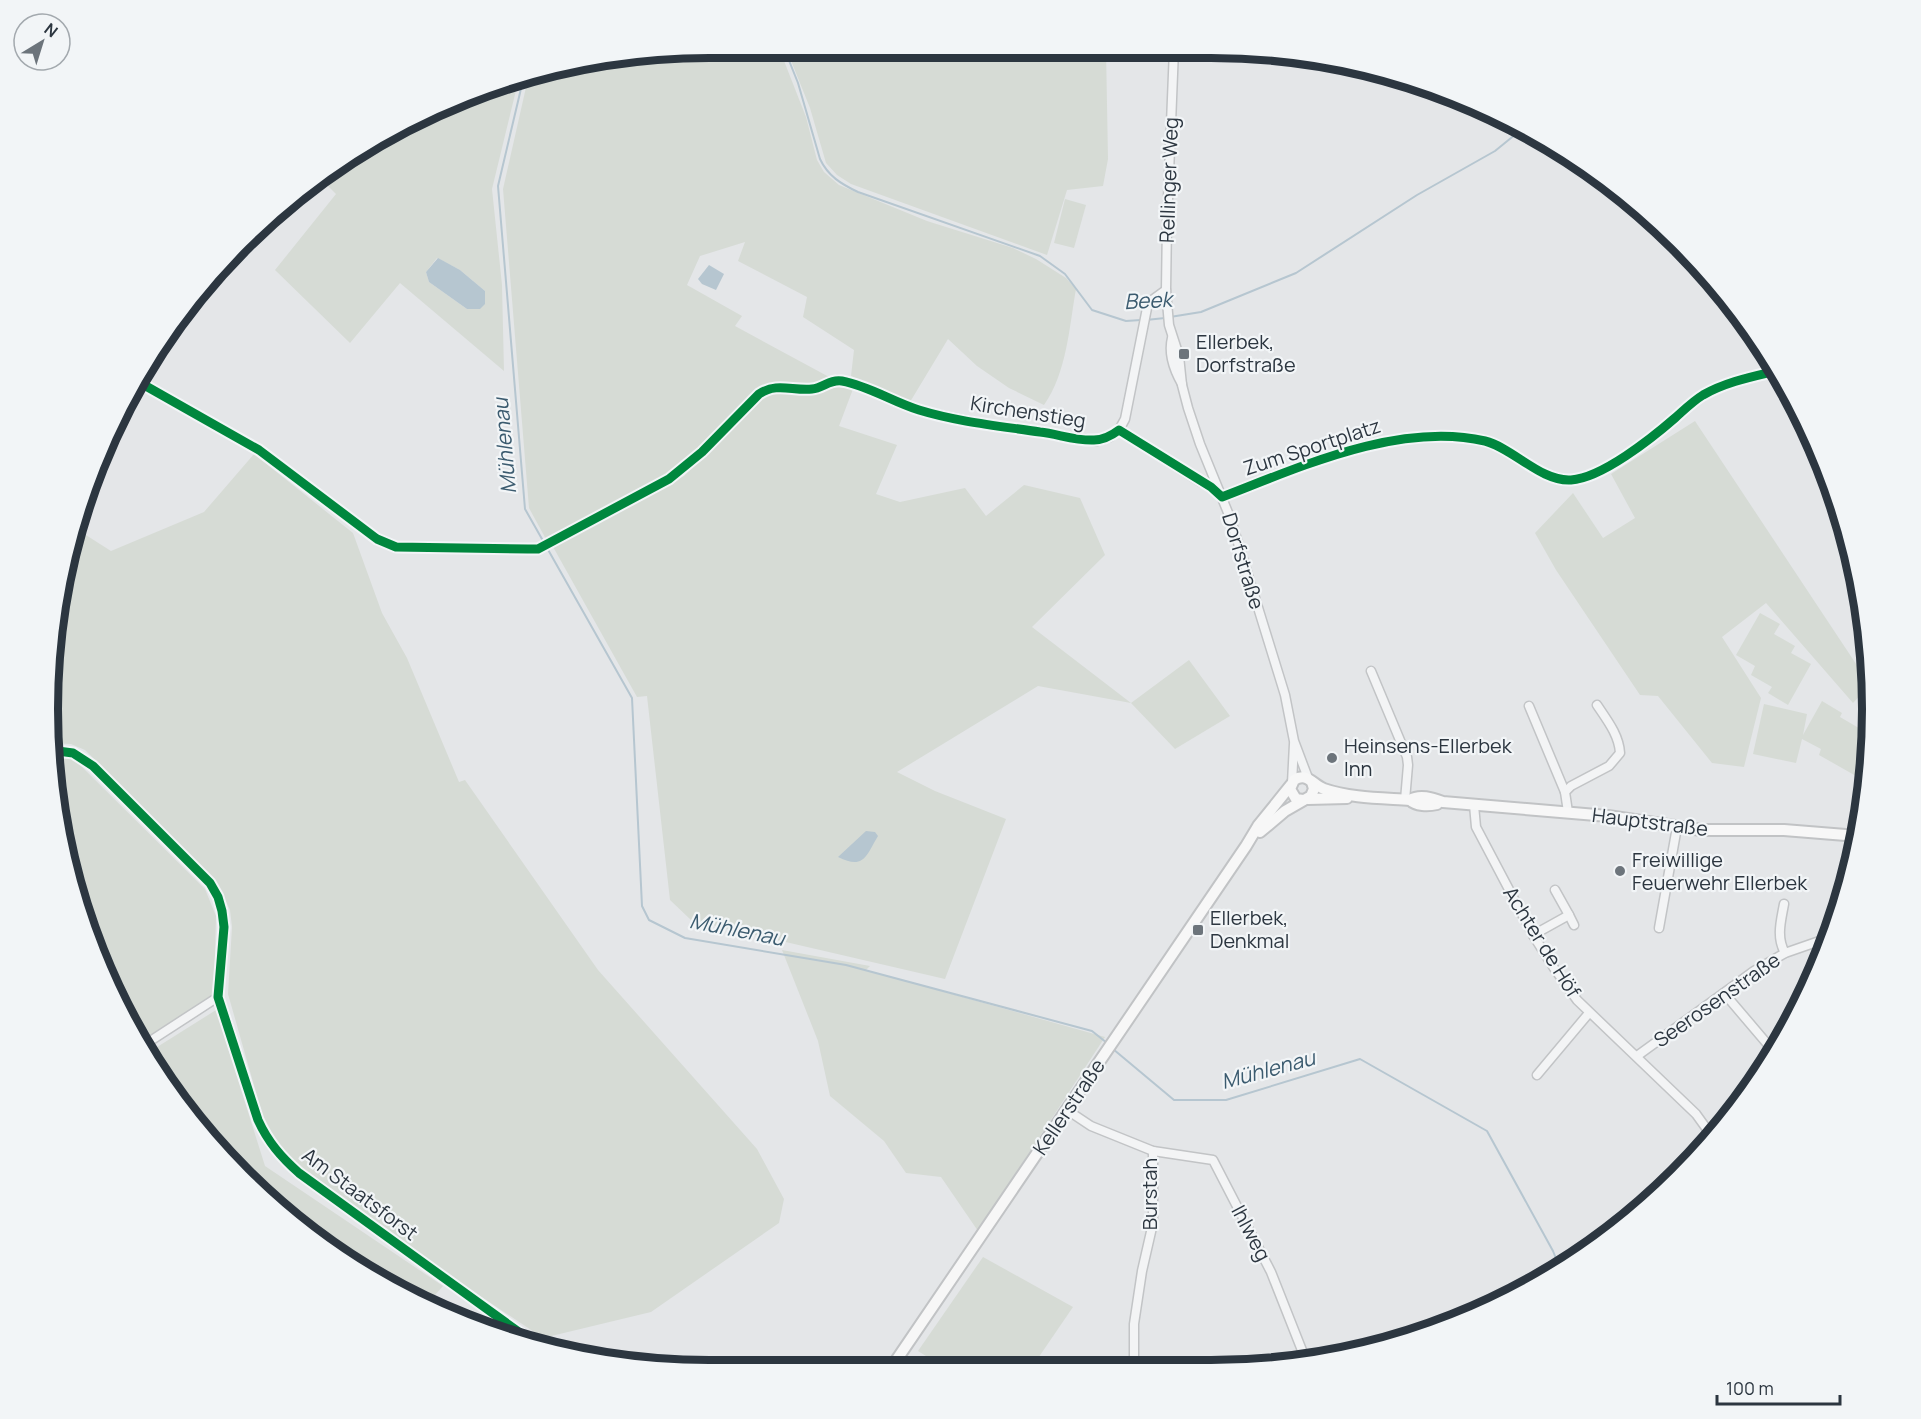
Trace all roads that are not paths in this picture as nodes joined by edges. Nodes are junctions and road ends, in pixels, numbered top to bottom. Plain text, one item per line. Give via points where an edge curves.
1 (1174, 58) edge
2 (1166, 290) junction
3 (1167, 310) joint
4 (1768, 373) edge
5 (838, 380) dead end
6 (145, 386) edge
7 (1119, 430) junction
8 (259, 450) dead end
9 (1201, 482) dead end
10 (1222, 497) junction
11 (1371, 671) dead end
12 (1597, 705) dead end
13 (1529, 706) dead end
14 (1294, 741) junction
15 (60, 751) edge
16 (1310, 780) junction
17 (1291, 784) junction
18 (1565, 792) junction
19 (1371, 797) junction
20 (1305, 800) junction
21 (1408, 800) junction
22 (1474, 805) junction
23 (1568, 812) junction
24 (1677, 827) junction
25 (1850, 835) edge
26 (1246, 846) junction
27 (1555, 890) dead end
28 (1784, 904) dead end
29 (1569, 915) junction
30 (1574, 925) dead end
31 (1659, 928) dead end
32 (1533, 935) junction
33 (1820, 941) edge
34 (1785, 953) junction
35 (1724, 993) junction
36 (218, 997) junction
37 (1589, 1013) junction
38 (150, 1041) edge
39 (1769, 1045) edge
40 (1637, 1056) junction
41 (1537, 1075) dead end
42 (1067, 1110) junction
43 (1708, 1131) edge
44 (1153, 1150) junction
45 (518, 1331) edge
46 (1303, 1354) edge
47 (896, 1360) edge
48 (1134, 1360) edge

1 - 2 street, Rellinger Weg
2 - 3 street, Rellinger Weg
2 - 7 street via 1148,303 1125,419
3 - 10 street, Dorfstraße via 1172,338 1177,344 1182,385
4 - 10 street, Zum Sportplatz via 1727,383 1701,396 1649,440 1608,466 1571,480 1542,472 1485,441 1421,436 1400,438 1316,462
5 - 7 street, Kirchenstieg via 920,411 984,424 1097,441
6 - 8 street
7 - 9 street
10 - 14 street, Dorfstraße via 1285,695
11 - 21 street via 1407,757
12 - 18 street via 1614,730 1620,753 1609,766
13 - 18 street
14 - 16 street, Dorfstraße
14 - 17 street, Dorfstraße
15 - 36 street, Am Staatsforst via 84,758 210,883 218,897 224,927
16 - 17 main road via 1301,777
16 - 19 main road, Hauptstraße via 1326,790
16 - 20 main road via 1314,789
17 - 20 main road via 1293,796
17 - 26 main road, Kellerstraße
18 - 23 street
19 - 20 main road, Hauptstraße
19 - 21 main road, Hauptstraße
20 - 26 main road, Kellerstraße via 1271,821
21 - 22 main road, Hauptstraße via 1422,805
22 - 23 main road, Hauptstraße
22 - 32 street, Achter de Höf via 1476,827
23 - 24 main road, Hauptstraße
24 - 25 main road, Hauptstraße
24 - 31 street
26 - 42 main road, Kellerstraße
27 - 29 street
28 - 34 street via 1780,944
29 - 30 street
29 - 32 street
32 - 37 street, Achter de Höf
33 - 34 street, Seerosenstraße
34 - 35 street, Seerosenstraße
35 - 39 street
35 - 40 street, Seerosenstraße
36 - 38 street
36 - 45 street, Am Staatsforst via 258,1120 281,1157
37 - 40 street, Achter de Höf
37 - 41 street
40 - 43 street, Achter de Höf
42 - 44 street, Burstah via 1091,1126
42 - 47 main road, Kellerstraße
44 - 46 street, Ihlweg via 1213,1160 1271,1272
44 - 48 street, Burstah via 1153,1223 1134,1324

